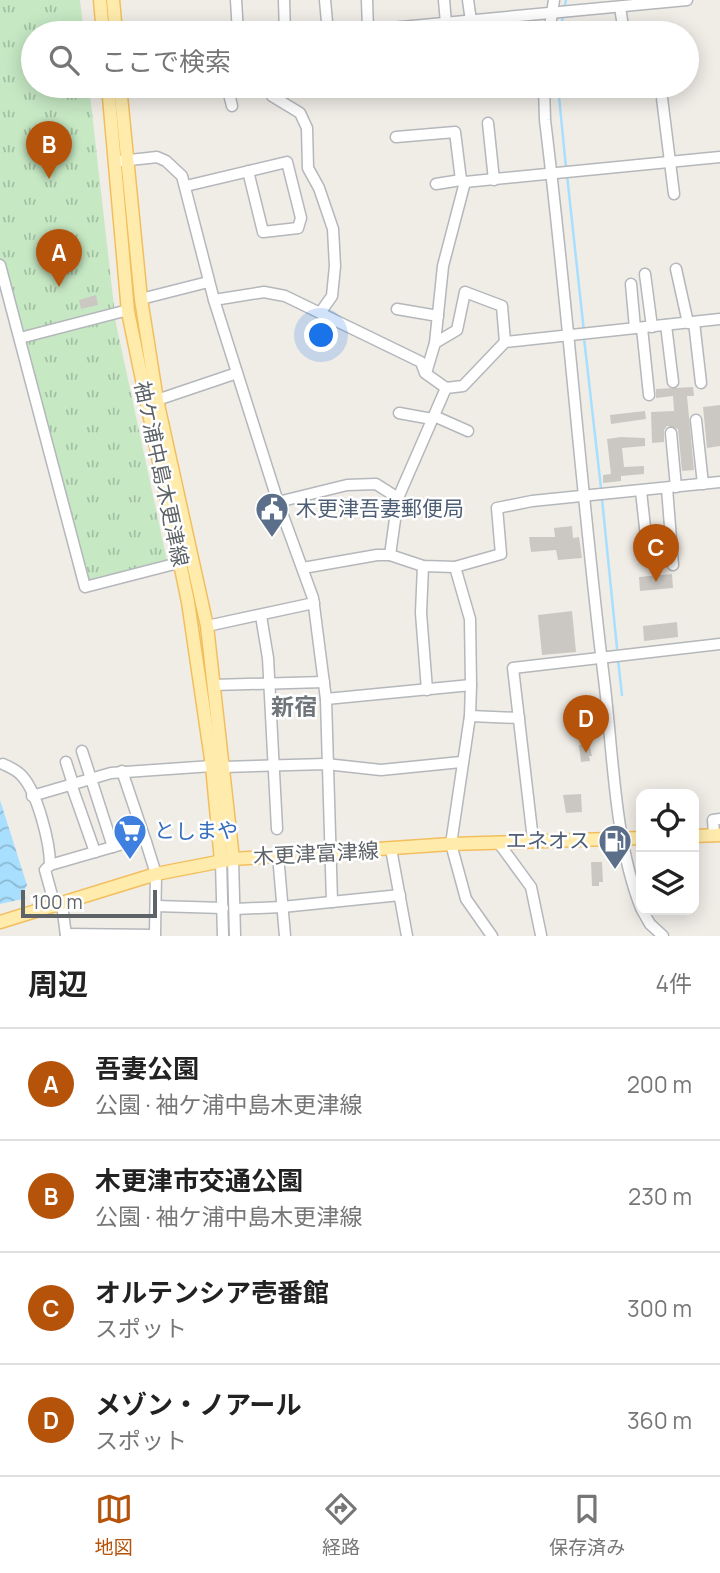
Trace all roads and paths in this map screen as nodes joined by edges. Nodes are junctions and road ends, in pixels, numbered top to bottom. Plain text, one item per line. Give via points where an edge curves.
1 (100, 0) edge
2 (113, 0) edge
3 (236, 0) edge
4 (284, 0) edge
5 (325, 0) edge
6 (366, 0) edge
7 (443, 0) edge
8 (468, 0) edge
9 (554, 0) edge
10 (687, 0) edge
11 (620, 7) junction
12 (552, 14) junction
13 (102, 21) edge
14 (115, 21) edge
15 (237, 21) edge
16 (285, 21) edge
17 (327, 21) edge
18 (367, 21) edge
19 (446, 21) edge
20 (471, 21) joint
21 (551, 21) edge
22 (622, 21) edge
23 (110, 98) edge
24 (121, 98) edge
25 (230, 98) edge
26 (275, 98) edge
27 (545, 98) edge
28 (662, 98) dead end
29 (232, 106) dead end
30 (488, 123) dead end
31 (396, 137) dead end
32 (720, 157) edge
33 (121, 161) junction
34 (671, 163) junction
35 (248, 171) junction
36 (551, 174) junction
37 (494, 180) junction
38 (463, 181) junction
39 (436, 184) dead end
40 (186, 186) junction
41 (674, 194) dead end
42 (0, 265) edge
43 (676, 268) dead end
44 (645, 274) dead end
45 (208, 282) junction
46 (631, 284) dead end
47 (141, 299) junction
48 (214, 300) junction
49 (397, 309) dead end
50 (128, 310) junction
51 (320, 313) junction
52 (438, 316) junction
53 (720, 319) edge
54 (691, 322) junction
55 (666, 325) junction
56 (643, 328) junction
57 (568, 335) junction
58 (20, 338) junction
59 (505, 342) junction
60 (435, 343) junction
61 (237, 373) junction
62 (425, 373) junction
63 (673, 382) dead end
64 (701, 383) dead end
65 (446, 388) junction
66 (649, 395) dead end
67 (157, 400) junction
68 (399, 413) dead end
69 (433, 418) junction
70 (696, 420) dead end
71 (468, 431) dead end
72 (671, 433) dead end
73 (720, 482) edge
74 (703, 484) junction
75 (672, 488) junction
76 (641, 491) junction
77 (585, 496) junction
78 (398, 498) junction
79 (278, 502) junction
80 (647, 546) dead end
81 (390, 555) junction
82 (192, 559) junction
83 (178, 562) junction
84 (673, 565) dead end
85 (423, 566) junction
86 (455, 567) junction
87 (303, 568) junction
88 (314, 603) junction
89 (261, 616) junction
90 (207, 626) junction
91 (720, 644) edge
92 (601, 657) junction
93 (324, 682) junction
94 (214, 685) junction
95 (270, 685) junction
96 (471, 685) junction
97 (427, 690) junction
98 (326, 699) junction
99 (470, 716) junction
100 (519, 718) junction
101 (82, 751) dead end
102 (66, 762) dead end
103 (461, 762) junction
104 (3, 764) dead end
105 (326, 764) junction
106 (274, 765) junction
107 (218, 766) junction
108 (122, 771) junction
109 (90, 779) junction
110 (72, 784) junction
111 (32, 796) junction
112 (720, 819) edge
113 (277, 829) dead end
114 (717, 835) edge
115 (699, 836) edge
116 (636, 838) edge
117 (625, 839) junction
118 (533, 841) junction
119 (146, 842) junction
120 (498, 842) junction
121 (451, 844) junction
122 (113, 847) junction
123 (391, 849) junction
124 (95, 852) junction
125 (329, 852) junction
126 (278, 855) junction
127 (227, 860) junction
128 (50, 865) junction
129 (156, 874) junction
130 (636, 894) edge
131 (400, 895) junction
132 (332, 902) junction
133 (58, 905) junction
134 (156, 906) junction
135 (282, 907) junction
136 (229, 908) junction
137 (645, 915) edge
138 (0, 922) edge
139 (66, 935) edge
140 (541, 935) edge
141 (223, 936) edge
142 (235, 936) edge
143 (285, 936) edge
144 (407, 936) edge
145 (492, 936) edge
146 (663, 936) edge

1 - 13 main road
2 - 14 main road
3 - 15 street
4 - 16 street
5 - 17 street
6 - 18 street
7 - 19 street
8 - 20 street
9 - 12 street
10 - 11 street
11 - 12 street
11 - 22 street
12 - 20 street
12 - 21 street
23 - 33 main road, 袖ケ浦中島木更津線
24 - 33 main road, 袖ケ浦中島木更津線
25 - 29 street
26 - 51 street via 300,113 307,128 308,168 320,188 333,229 332,296
27 - 36 street
28 - 34 street
30 - 37 street
31 - 38 street via 455,132
32 - 34 street
33 - 40 street via 166,161
33 - 47 main road, 袖ケ浦中島木更津線
33 - 50 main road, 袖ケ浦中島木更津線
34 - 36 street
34 - 41 street
35 - 35 street via 287,162 301,218 298,228 263,232
35 - 40 street
36 - 37 street
36 - 57 street
37 - 38 street
38 - 39 street
38 - 52 street via 443,266
40 - 45 street
42 - 58 street
43 - 54 street
44 - 56 street
45 - 47 street
45 - 48 street
46 - 56 street
47 - 67 main road, 袖ケ浦中島木更津線
48 - 51 street via 264,292 285,296
48 - 61 street
49 - 52 street
50 - 58 street
50 - 83 main road, 袖ケ浦中島木更津線
51 - 62 street via 422,362
52 - 60 street
53 - 54 street
54 - 55 street
54 - 64 street
55 - 56 street
55 - 63 street
56 - 57 street
56 - 66 street
57 - 59 street
57 - 77 street
58 - 83 street via 85,587
59 - 60 street via 502,306 465,292 457,330
59 - 65 street via 463,386
60 - 62 street
61 - 67 street
61 - 79 street
62 - 65 street
65 - 69 street
67 - 82 main road, 袖ケ浦中島木更津線
68 - 69 street
69 - 71 street
69 - 78 street
70 - 74 street
72 - 75 street
73 - 74 street
74 - 75 street
75 - 76 street
75 - 84 street
76 - 77 street
76 - 80 street
77 - 86 street via 497,508 501,554
77 - 92 street
78 - 79 street via 376,484 347,485
78 - 81 street
79 - 87 street
81 - 85 street
81 - 87 street
82 - 83 street
82 - 90 main road, 袖ケ浦中島木更津線
83 - 107 main road, 袖ケ浦中島木更津線
85 - 86 street
85 - 97 street via 421,614
86 - 96 street via 470,619
87 - 88 street
88 - 89 street
88 - 93 street
89 - 90 street
89 - 95 street
90 - 94 main road, 袖ケ浦中島木更津線
91 - 92 street
92 - 100 street via 513,668
92 - 117 street
93 - 95 street
93 - 98 street
94 - 95 street
94 - 107 main road, 袖ケ浦中島木更津線
95 - 106 street
96 - 97 street
96 - 99 street
97 - 98 street
98 - 105 street
99 - 100 street
99 - 103 street
100 - 118 street
101 - 109 street
102 - 110 street
103 - 105 street via 381,771
103 - 121 street
104 - 111 street via 24,778
105 - 106 street
105 - 125 street
106 - 107 street
106 - 113 street
107 - 108 street
107 - 127 main road, 袖ケ浦中島木更津線
108 - 109 street
108 - 119 street
109 - 110 street
109 - 122 street
110 - 111 street
110 - 124 street
111 - 128 street via 50,846
112 - 114 street via 713,820
114 - 115 main road
116 - 117 main road, 木更津富津線
117 - 118 main road, 木更津富津線
117 - 130 street
118 - 120 main road, 木更津富津線
119 - 122 street via 140,839
119 - 129 street
120 - 121 main road, 木更津富津線
120 - 140 street via 531,887
121 - 123 main road, 木更津富津線
121 - 145 street via 466,899
122 - 124 street
123 - 125 main road, 木更津富津線
123 - 131 street
124 - 128 street
125 - 126 main road, 木更津富津線
125 - 132 street
126 - 127 main road, 木更津富津線
126 - 135 street
127 - 129 main road, 木更津富津線
127 - 136 street
128 - 133 street via 45,870
129 - 133 main road, 木更津富津線
129 - 134 street
131 - 132 street
131 - 144 street
132 - 135 street
133 - 138 main road, 木更津富津線
133 - 139 street
134 - 136 street
134 - 139 street via 155,935
135 - 136 street
135 - 143 street
136 - 141 street
136 - 142 street
137 - 146 street

